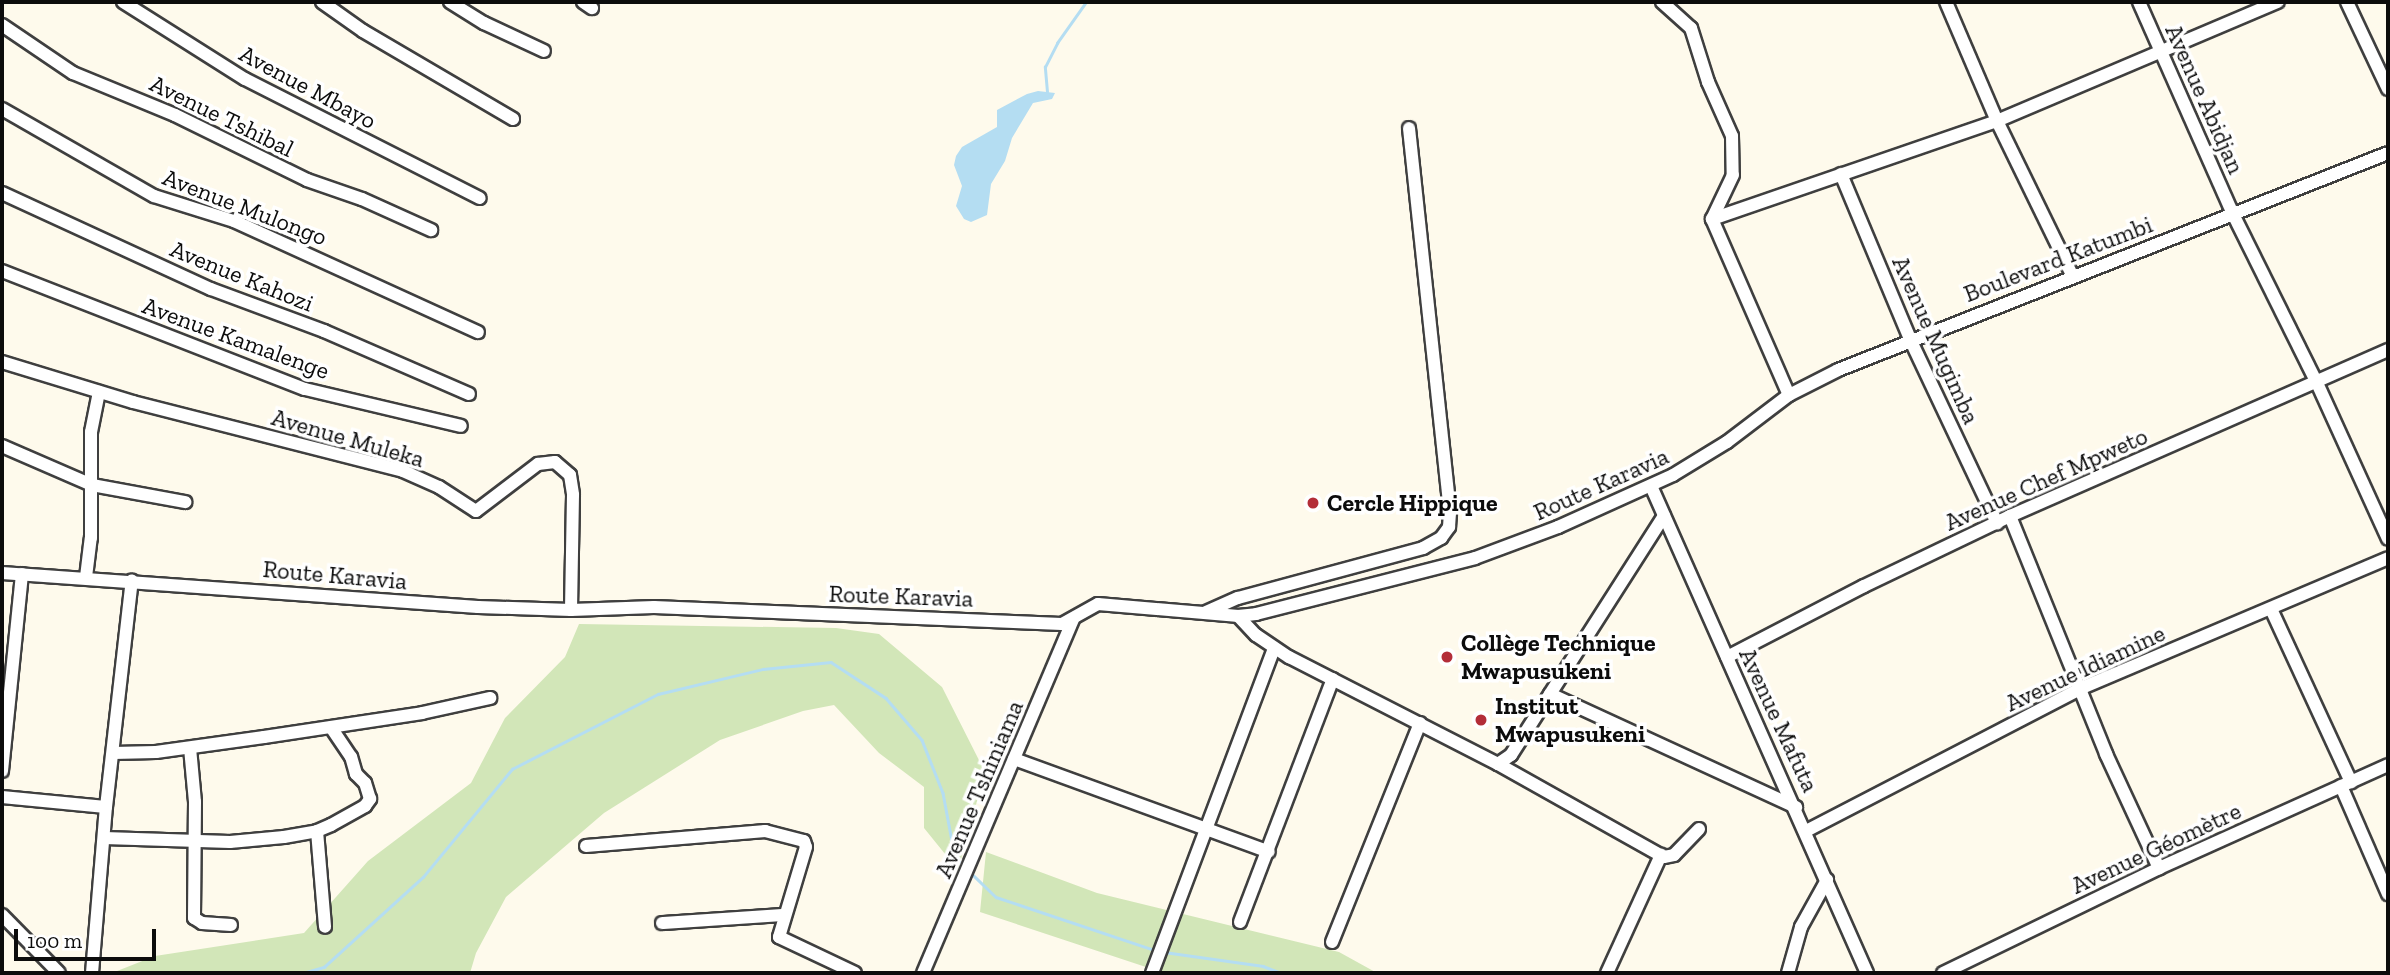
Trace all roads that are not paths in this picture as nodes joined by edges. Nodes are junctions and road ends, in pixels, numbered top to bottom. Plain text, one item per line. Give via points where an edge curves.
1 (124, 2) edge
2 (322, 2) edge
3 (450, 2) edge
4 (1662, 2) edge
5 (1946, 2) edge
6 (2139, 2) edge
7 (2278, 2) edge
8 (2347, 2) edge
9 (2, 25) edge
10 (544, 51) dead end
11 (2162, 52) junction
12 (2388, 89) edge
13 (2, 109) edge
14 (513, 119) dead end
15 (1997, 121) junction
16 (1409, 128) dead end
17 (2388, 153) edge
18 (1841, 174) junction
19 (2, 193) edge
20 (480, 198) dead end
21 (2233, 214) junction
22 (1712, 219) junction
23 (431, 230) dead end
24 (2, 271) edge
25 (2072, 275) junction
26 (478, 332) dead end
27 (1910, 339) junction
28 (2388, 350) edge
29 (2, 362) edge
30 (2317, 383) junction
31 (99, 392) junction
32 (469, 394) dead end
33 (1790, 395) junction
34 (1751, 421) joint
35 (461, 426) dead end
36 (2, 446) edge
37 (92, 485) junction
38 (1651, 486) junction
39 (185, 502) dead end
40 (1664, 516) junction
41 (2010, 516) junction
42 (1997, 523) junction
43 (2388, 539) edge
44 (2388, 558) edge
45 (9, 572) edge
46 (86, 577) junction
47 (132, 580) junction
48 (2271, 609) junction
49 (571, 610) junction
50 (1206, 613) junction
51 (1238, 616) junction
52 (1073, 620) junction
53 (1050, 624) junction
54 (1064, 641) junction
55 (1274, 649) junction
56 (1727, 657) junction
57 (1333, 679) junction
58 (2082, 688) junction
59 (1550, 694) junction
60 (490, 698) dead end
61 (1420, 723) junction
62 (331, 727) junction
63 (191, 748) junction
64 (113, 753) junction
65 (1014, 759) junction
66 (1499, 764) junction
67 (2388, 765) edge
68 (2, 771) edge
69 (2346, 784) junction
70 (2, 797) edge
71 (106, 807) junction
72 (1796, 807) junction
73 (1204, 828) junction
74 (1699, 830) dead end
75 (317, 831) junction
76 (1806, 831) junction
77 (104, 838) junction
78 (196, 841) junction
79 (586, 846) dead end
80 (1269, 852) junction
81 (1661, 855) junction
82 (2159, 868) junction
83 (1827, 880) junction
84 (2388, 894) edge
85 (2, 915) edge
86 (784, 915) junction
87 (1240, 922) dead end
88 (662, 923) dead end
89 (231, 925) dead end
90 (325, 927) dead end
91 (1332, 942) dead end
92 (59, 973) edge
93 (92, 973) edge
94 (855, 973) edge
95 (923, 973) edge
96 (1152, 973) edge
97 (1607, 973) edge
98 (1788, 973) edge
99 (1867, 973) edge
100 (1943, 973) edge

1 - 20 street, Avenue Mbayo via 245,79
2 - 14 street
3 - 10 street
4 - 22 street via 1694,35 1707,82 1733,143 1733,175
5 - 15 street
6 - 11 street, Avenue Abidjan
7 - 11 street
8 - 12 street
9 - 23 street, Avenue Tshibal via 74,73
11 - 15 street
11 - 21 street, Avenue Abidjan
13 - 26 street, Avenue Mulongo via 154,196 234,221
15 - 18 street
15 - 25 street
16 - 50 street via 1448,527 1441,538 1423,548 1238,598
17 - 21 street, Boulevard Katumbi
18 - 22 street
18 - 27 street, Avenue Mugimba
19 - 32 street, Avenue Kahozi via 211,289 324,331
21 - 25 street, Boulevard Katumbi
21 - 30 street, Avenue Abidjan
22 - 33 street
24 - 35 street, Avenue Kamalenge via 305,389
25 - 27 street, Boulevard Katumbi
27 - 33 street, Boulevard Katumbi
27 - 42 street, Avenue Mugimba
28 - 30 street, Avenue Chef Mpweto
29 - 31 street, Avenue Muleka
30 - 41 street, Avenue Chef Mpweto
30 - 43 street, Avenue Abidjan
31 - 37 street via 91,432
31 - 49 street, Avenue Muleka via 402,471 439,487 476,511 538,464 555,462 570,475 573,495
33 - 34 street, Boulevard Katumbi
34 - 38 street, Route Karavia via 1693,464
36 - 37 street
37 - 39 street
37 - 46 street
38 - 40 street, Avenue Mafuta
38 - 51 street, Route Karavia via 1475,558
40 - 56 street, Avenue Mafuta
40 - 59 street
41 - 42 street, Avenue Chef Mpweto
41 - 58 street
42 - 56 street, Avenue Chef Mpweto
44 - 48 street, Avenue Idiamine
45 - 46 street, Route Karavia
45 - 68 street
46 - 47 street, Route Karavia
47 - 49 street, Route Karavia
47 - 64 street
48 - 58 street, Avenue Idiamine
48 - 69 street
49 - 53 street, Route Karavia via 673,607
50 - 51 street, Route Karavia
50 - 52 street, Route Karavia via 1098,604
51 - 55 street
52 - 53 street, Route Karavia
52 - 54 street, Avenue Tshiniama
53 - 54 street
54 - 65 street, Avenue Tshiniama
55 - 57 street
55 - 73 street
56 - 72 street, Avenue Mafuta
57 - 61 street
57 - 80 street
58 - 76 street, Avenue Idiamine
58 - 82 street via 2128,806
59 - 66 street via 1511,755
59 - 72 street
60 - 62 street
61 - 66 street
61 - 91 street
62 - 63 street
62 - 75 street via 365,783 370,801
63 - 64 street
63 - 78 street
64 - 71 street
65 - 73 street
65 - 95 street, Avenue Tshiniama
66 - 81 street
67 - 69 street, Avenue Géomètre
69 - 82 street, Avenue Géomètre
69 - 84 street
70 - 71 street
71 - 77 street
72 - 76 street, Avenue Mafuta
73 - 80 street
73 - 96 street
74 - 81 street via 1674,855
75 - 78 street via 240,842
75 - 90 street
76 - 83 street, Avenue Mafuta
77 - 78 street
77 - 93 street
78 - 89 street via 194,918
79 - 86 street via 765,831 802,840 806,847
80 - 87 street
81 - 97 street
82 - 100 street, Avenue Géomètre
83 - 98 street via 1801,927
83 - 99 street, Avenue Mafuta
85 - 92 street
86 - 88 street
86 - 94 street via 781,940

